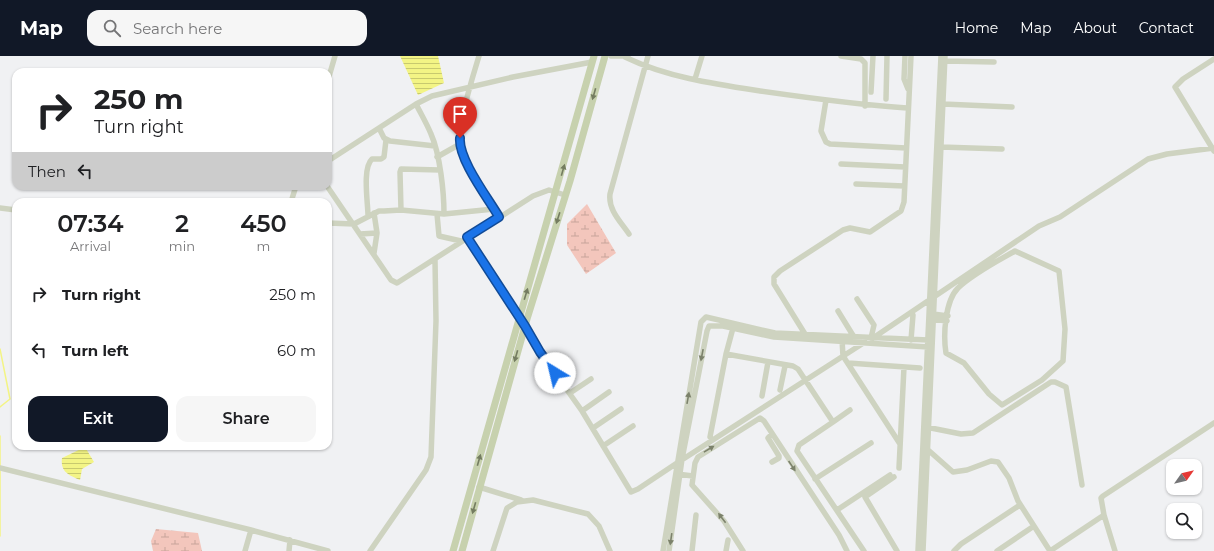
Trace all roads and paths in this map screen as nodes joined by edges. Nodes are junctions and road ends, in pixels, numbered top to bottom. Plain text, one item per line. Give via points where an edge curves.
1 (335, 56) edge
2 (479, 56) edge
3 (605, 56) edge
4 (611, 56) edge
5 (648, 56) edge
6 (702, 56) edge
7 (841, 56) edge
8 (873, 56) edge
9 (887, 56) edge
10 (905, 56) edge
11 (910, 56) edge
12 (941, 56) edge
13 (628, 57) edge
14 (945, 58) edge
15 (593, 59) edge
16 (1214, 59) edge
17 (994, 62) dead end
18 (645, 67) junction
19 (332, 68) edge
20 (695, 79) junction
21 (470, 86) junction
22 (908, 90) junction
23 (872, 92) dead end
24 (886, 99) dead end
25 (826, 100) junction
26 (416, 104) junction
27 (943, 104) junction
28 (865, 106) junction
29 (1012, 107) dead end
30 (907, 108) junction
31 (379, 128) junction
32 (386, 140) junction
33 (460, 144) junction
34 (435, 146) junction
35 (941, 147) junction
36 (906, 148) junction
37 (1002, 149) dead end
38 (1213, 149) edge
39 (436, 157) junction
40 (332, 158) edge
41 (841, 164) dead end
42 (905, 167) junction
43 (440, 170) junction
44 (856, 184) dead end
45 (904, 186) junction
46 (330, 190) edge
47 (556, 191) junction
48 (565, 195) junction
49 (0, 208) edge
50 (494, 209) junction
51 (12, 210) edge
52 (401, 210) junction
53 (437, 214) junction
54 (444, 214) junction
55 (371, 215) junction
56 (499, 217) junction
57 (332, 223) edge
58 (354, 224) junction
59 (377, 233) junction
60 (360, 234) junction
61 (629, 234) dead end
62 (467, 237) junction
63 (461, 241) junction
64 (374, 253) junction
65 (435, 260) junction
66 (932, 297) junction
67 (857, 299) dead end
68 (838, 311) dead end
69 (913, 315) dead end
70 (519, 317) junction
71 (933, 317) junction
72 (947, 318) junction
73 (525, 326) junction
74 (891, 326) junction
75 (732, 328) junction
76 (805, 334) junction
77 (854, 337) junction
78 (872, 338) junction
79 (889, 339) junction
80 (842, 340) junction
81 (911, 340) junction
82 (928, 340) junction
83 (865, 342) junction
84 (928, 347) junction
85 (726, 354) junction
86 (843, 356) junction
87 (768, 362) junction
88 (848, 363) junction
89 (785, 366) junction
90 (904, 367) junction
91 (920, 368) dead end
92 (591, 379) dead end
93 (806, 380) junction
94 (780, 390) dead end
95 (609, 392) dead end
96 (570, 393) junction
97 (762, 396) dead end
98 (621, 409) dead end
99 (850, 410) dead end
100 (582, 411) junction
101 (832, 422) junction
102 (1214, 423) edge
103 (633, 426) dead end
104 (926, 427) junction
105 (593, 428) junction
106 (772, 434) junction
107 (710, 437) dead end
108 (871, 442) dead end
109 (900, 444) junction
110 (603, 446) junction
111 (927, 449) junction
112 (680, 461) junction
113 (772, 462) dead end
114 (0, 468) edge
115 (899, 468) dead end
116 (678, 474) junction
117 (693, 476) junction
118 (815, 479) junction
119 (677, 482) junction
120 (692, 485) junction
121 (1082, 485) dead end
122 (479, 487) junction
123 (524, 501) junction
124 (1020, 505) junction
125 (837, 510) junction
126 (1104, 515) junction
127 (696, 516) dead end
128 (1034, 526) junction
129 (251, 530) junction
130 (290, 540) junction
131 (728, 540) dead end
132 (245, 551) edge
133 (289, 551) edge
134 (328, 551) edge
135 (370, 551) edge
136 (453, 551) edge
137 (462, 551) edge
138 (493, 551) edge
139 (610, 551) edge
140 (663, 551) edge
141 (669, 551) edge
142 (692, 551) edge
143 (726, 551) edge
144 (743, 551) edge
145 (847, 551) edge
146 (864, 551) edge
147 (897, 551) edge
148 (918, 551) edge
149 (923, 551) edge
150 (954, 551) edge
151 (997, 551) edge
152 (1050, 551) edge
153 (1116, 551) edge

1 - 19 street
2 - 21 street
3 -> 48 main road
4 - 13 street
5 - 18 street
6 - 20 street
7 - 28 street via 865,63
8 - 23 street
9 - 24 street
10 - 22 street via 904,79
11 - 22 street
12 - 66 street
13 - 18 street
14 - 17 street
14 - 27 street
15 - 21 street
47 -> 15 main road
16 - 38 street via 1175,87
18 - 20 street
18 - 61 street via 609,200 614,213
20 - 25 street
21 - 26 street via 432,96
21 - 33 street
22 - 30 street
25 - 28 street
25 - 36 street via 821,131 826,142
26 - 31 street
26 - 34 street
27 - 29 street
27 - 35 street
28 - 30 street
30 - 36 street
31 - 32 street
31 - 40 street
32 - 34 street
32 - 55 street via 384,157 369,161 366,176
33 - 39 street
33 - 50 street via 463,156
34 - 39 street
35 - 37 street
35 - 66 street
36 - 42 street
38 - 66 street via 1167,154 1148,159 1060,217 1039,226
39 - 43 street
41 - 42 street
42 - 45 street
43 - 52 street via 401,169
43 - 54 street
44 - 45 street
45 - 76 street via 903,206 899,214 870,232 850,228 843,230 776,273 774,284
46 - 58 street
47 - 48 street
47 - 56 street via 549,190 532,196
70 -> 47 main road
48 -> 73 main road
49 - 51 street
50 - 54 street
50 - 56 street
52 - 53 street
52 - 55 street via 378,211
53 - 54 street
53 - 63 street via 439,236
55 - 58 street
55 - 59 street
56 - 62 street
57 - 58 street
58 - 60 street
59 - 60 street
59 - 64 street
60 - 64 street
62 - 63 street
62 - 70 street
63 - 65 street
64 - 65 street via 391,280 397,283
65 - 135 street via 436,321 431,457 426,470
66 - 71 street
66 - 74 street
66 - 82 street
67 - 78 street via 874,325
68 - 77 street
69 - 81 street
70 - 73 street
136 -> 70 main road
71 - 72 street
71 - 104 street
72 - 72 street via 944,339 946,353 964,363 989,394 1002,405 1042,380 1063,361 1065,329 1059,271 1014,251 958,289 950,302
73 - 96 street via 540,352
73 -> 122 main road
74 - 78 street
74 - 79 street
75 - 80 street via 774,337
75 - 85 street
75 -> 112 street via 718,325 711,325 708,328
76 - 77 street
112 -> 76 street via 702,319 706,317 768,332
77 - 78 street
78 - 79 street
79 - 81 street
80 - 83 street
80 - 86 street
81 - 82 street
82 - 84 street
83 - 84 street
83 - 86 street
84 - 104 street
85 - 87 street
85 - 107 street
86 - 88 street
86 - 93 street
87 - 89 street
87 - 97 street
88 - 90 street
88 - 109 street
89 - 93 street via 796,368
89 - 94 street
90 - 91 street
90 - 109 street
92 - 96 street
93 - 101 street
93 - 112 street
95 - 100 street
96 - 100 street
98 - 105 street
99 - 101 street
100 - 105 street
101 - 118 street via 797,448 798,455
102 - 126 street via 1103,496 1101,502
103 - 110 street
104 - 111 street
104 - 121 street via 962,434 974,433 1051,382 1056,382 1066,387
104 - 148 street
105 - 110 street
106 - 113 street via 768,438 779,456
117 -> 106 street via 698,457 756,419 764,421
106 -> 145 street
108 - 118 street
109 - 115 street
110 - 112 street via 631,492 657,478
111 - 124 street via 953,472 991,461 998,462 1009,478
111 - 149 street
112 - 116 street
114 - 129 street
116 - 117 street
116 - 119 street
117 - 120 street
118 - 125 street
119 - 120 street
119 - 140 street
119 -> 141 street
144 -> 120 street via 724,520
122 - 123 street
122 -> 137 main road
123 - 138 street via 511,504 507,508
123 - 139 street via 533,500 588,514 599,526
124 - 128 street
124 - 150 street
125 - 146 street
125 - 147 street via 892,476 865,498
126 - 152 street
126 - 153 street
127 - 142 street
128 - 151 street
128 - 152 street
129 - 130 street
129 - 132 street
130 - 133 street
130 - 134 street
131 - 143 street

